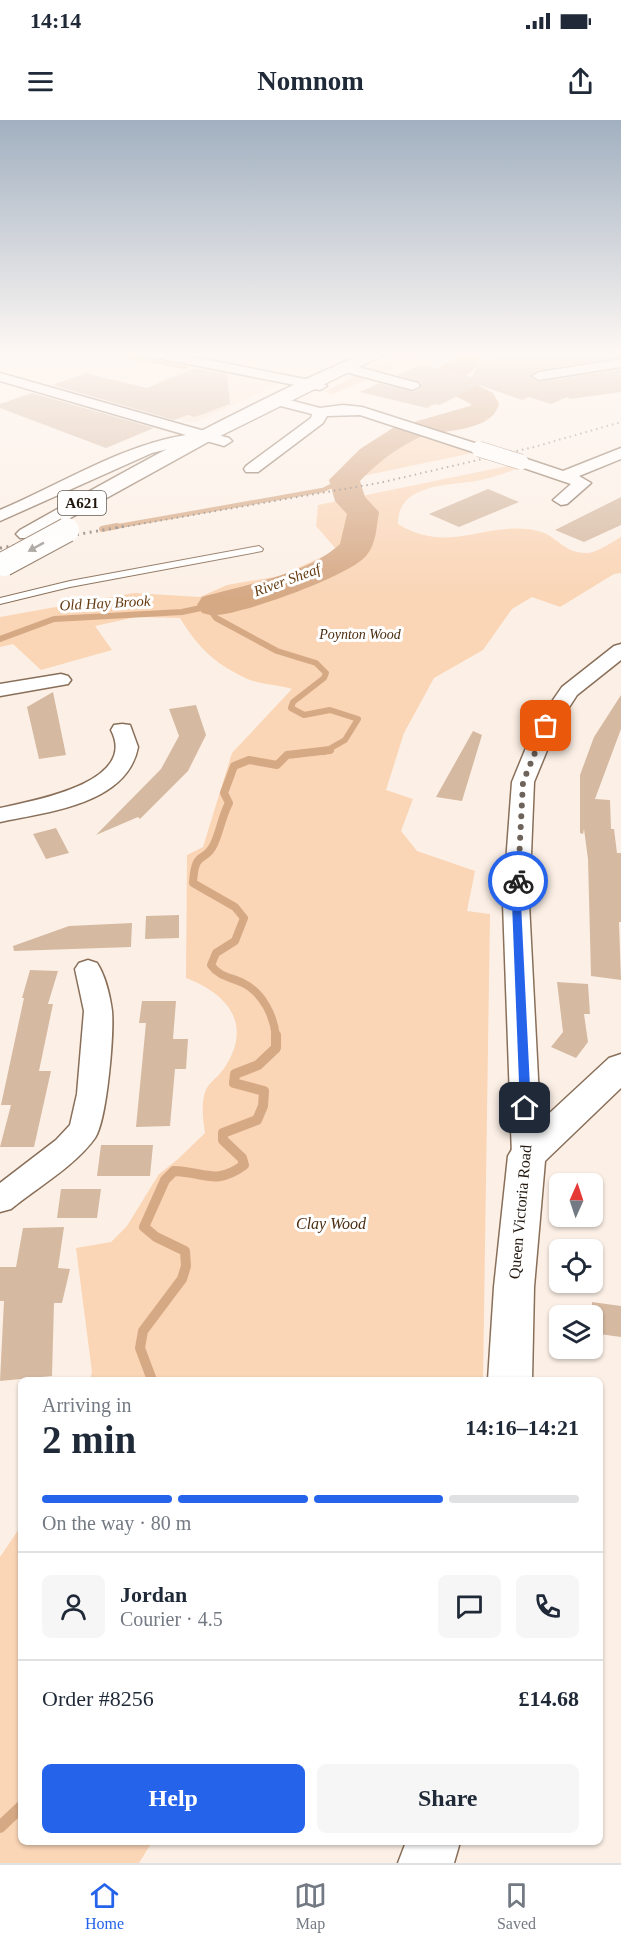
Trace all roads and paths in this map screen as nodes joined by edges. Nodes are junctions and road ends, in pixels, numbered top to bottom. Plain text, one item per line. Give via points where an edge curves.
1 (191, 433) edge
2 (211, 433) edge
3 (235, 433) edge
4 (300, 433) edge
5 (431, 433) edge
6 (203, 437) junction
7 (224, 441) junction
8 (621, 453) edge
9 (112, 465) junction
10 (252, 469) dead end
11 (138, 472) junction
12 (565, 476) junction
13 (561, 500) dead end
14 (0, 516) edge
15 (259, 549) dead end
16 (2, 560) edge
17 (0, 601) edge
18 (621, 650) edge
19 (62, 680) dead end
20 (0, 690) edge
21 (122, 730) dead end
22 (0, 815) edge
23 (88, 969) dead end
24 (621, 1067) edge
25 (527, 1156) junction
26 (0, 1200) edge
27 (510, 1377) edge
28 (432, 1845) edge
29 (426, 1863) edge

1 - 6 street
2 - 6 main road, A621
3 - 7 main road, A621
4 - 10 street
5 - 12 street, bridge
6 - 7 street
6 - 9 street via 176,440
6 - 11 main road, A621
7 -> 16 main road, A621, bridge via 67,530
8 - 12 street
9 - 11 street
9 - 14 street
11 - 16 main road, A621 via 27,534
12 - 13 street via 583,483
15 - 17 lane
18 - 25 street, Queen Victoria Road via 569,691 546,726 523,782 516,903
19 - 20 street
21 - 22 street via 128,740 128,751 104,782 77,796
23 - 26 street via 98,1011 92,1094 84,1130 67,1149
24 - 25 main road
25 - 27 main road, Queen Victoria Road
28 - 29 main road

